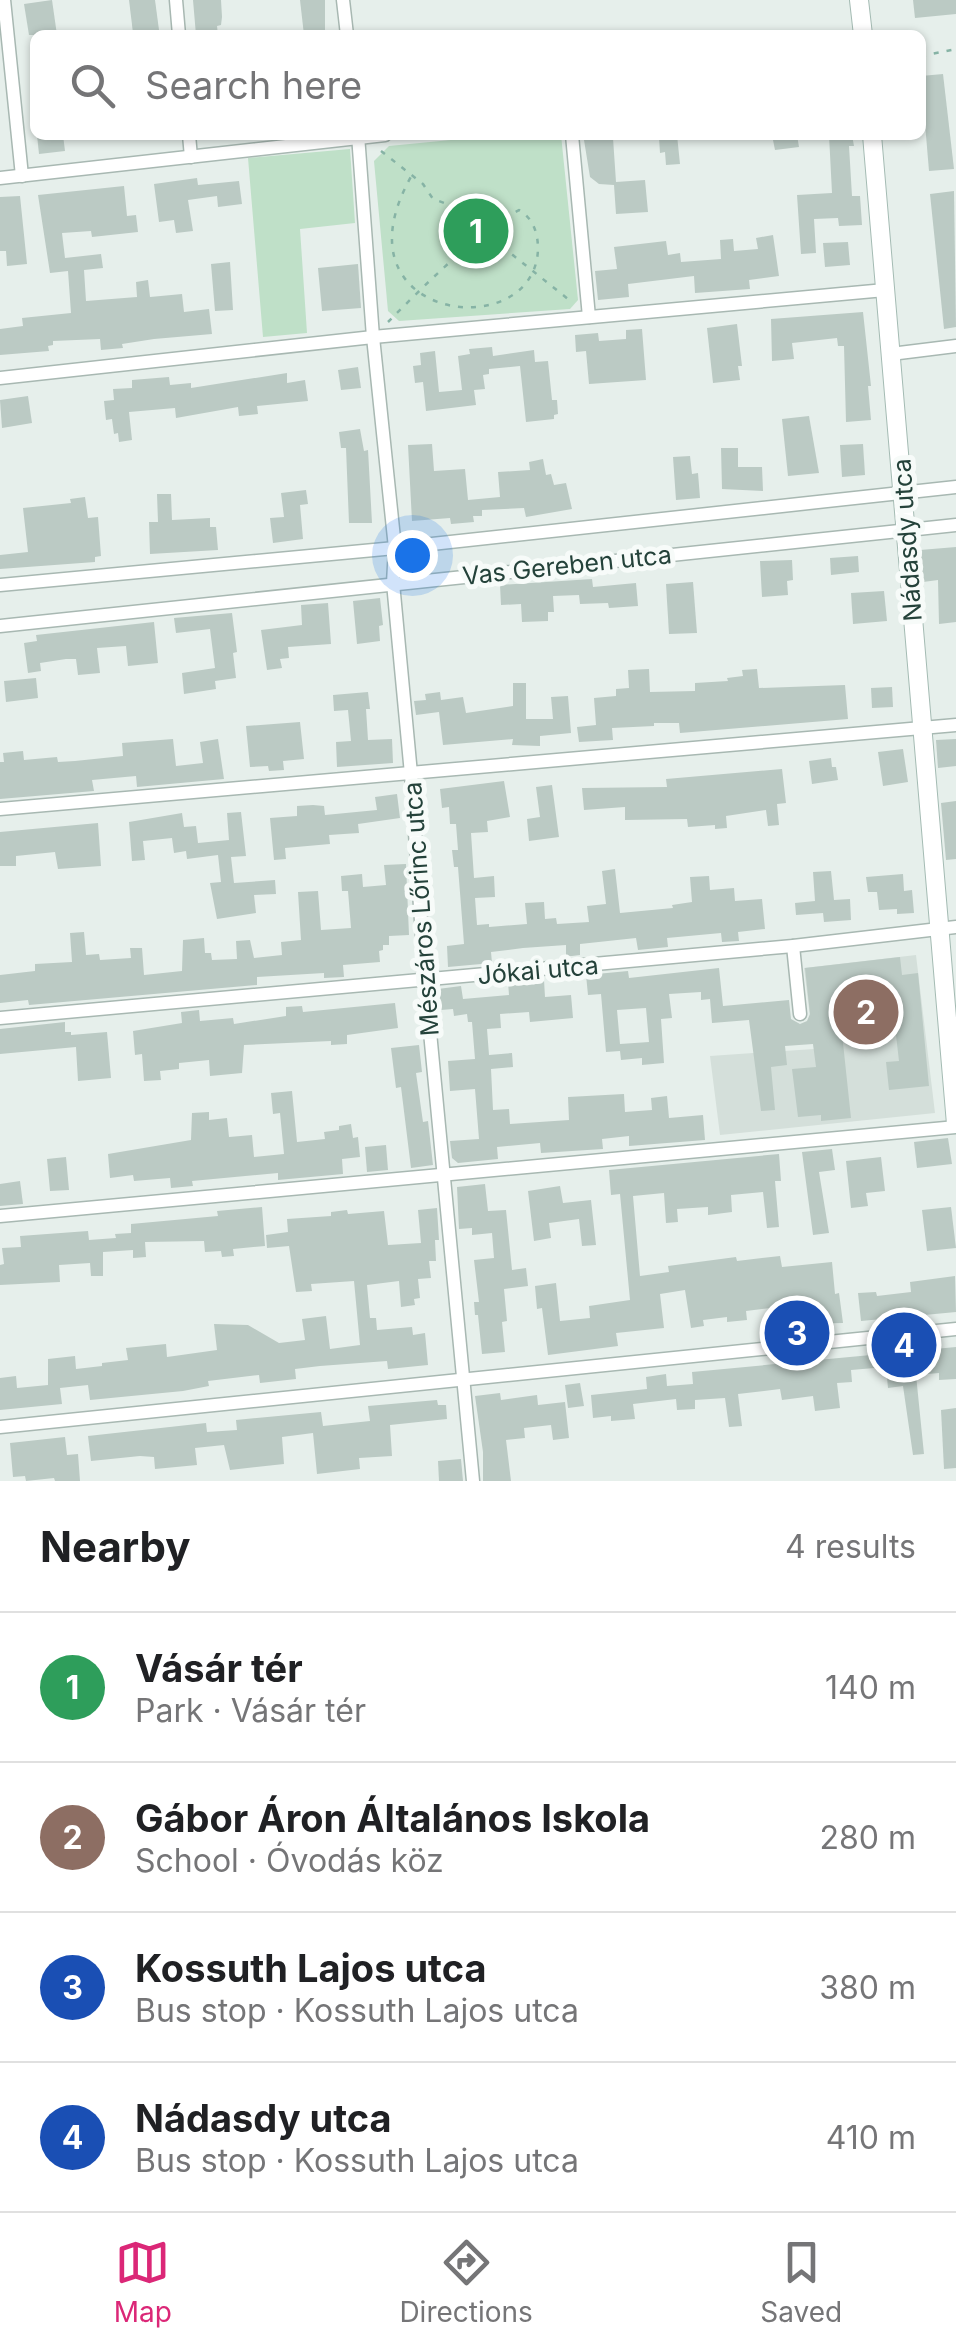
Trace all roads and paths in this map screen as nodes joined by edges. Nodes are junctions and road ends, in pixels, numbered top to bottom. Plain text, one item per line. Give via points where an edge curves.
1 (4, 0) edge
2 (176, 0) edge
3 (343, 0) edge
4 (859, 0) edge
5 (179, 30) edge
6 (346, 30) edge
7 (862, 30) edge
8 (956, 49) edge
9 (926, 55) edge
10 (189, 140) edge
11 (326, 140) edge
12 (358, 140) edge
13 (364, 140) edge
14 (572, 140) edge
15 (872, 140) edge
16 (191, 157) junction
17 (412, 174) junction
18 (22, 176) junction
19 (0, 178) edge
20 (485, 236) junction
21 (532, 271) junction
22 (885, 290) junction
23 (418, 293) junction
24 (588, 317) junction
25 (373, 338) junction
26 (956, 346) edge
27 (891, 354) junction
28 (0, 378) edge
29 (956, 487) edge
30 (904, 491) junction
31 (956, 526) edge
32 (904, 531) junction
33 (395, 548) junction
34 (393, 584) junction
35 (0, 586) edge
36 (0, 626) edge
37 (956, 725) edge
38 (922, 729) junction
39 (412, 774) junction
40 (0, 809) edge
41 (948, 928) edge
42 (794, 946) junction
43 (426, 980) junction
44 (800, 1014) dead end
45 (0, 1018) edge
46 (956, 1126) edge
47 (444, 1175) junction
48 (0, 1216) edge
49 (956, 1330) edge
50 (464, 1379) junction
51 (0, 1427) edge
52 (472, 1481) edge

1 - 18 street
2 - 5 street
3 - 6 street
4 - 7 street
8 - 9 path
10 - 16 street
11 - 16 street
12 - 25 street, Mészáros Lőrinc utca
13 - 17 path
14 - 24 street
15 - 22 street, Nádasdy utca
16 - 18 street
17 - 20 path
17 - 23 path via 392,247 403,277
18 - 19 street
20 - 21 path
20 - 21 path via 515,212 525,213 538,239
20 - 23 path
21 - 23 path via 510,295 482,307 448,306
21 - 24 path
22 - 24 street
22 - 27 street, Nádasdy utca
23 - 25 path
24 - 25 street
25 - 28 street
25 - 33 street, Mészáros Lőrinc utca
26 - 27 street
27 - 30 street, Nádasdy utca
29 - 30 street, Vas Gereben utca
30 - 32 street, Nádasdy utca
30 - 33 street, Vas Gereben utca
31 - 32 street, Vas Gereben utca
32 - 34 street, Vas Gereben utca
32 - 38 street, Nádasdy utca
33 - 34 street, Mészáros Lőrinc utca
33 - 35 street, Vas Gereben utca
34 - 36 street, Vas Gereben utca
34 - 39 street, Mészáros Lőrinc utca
37 - 38 street
38 - 39 street
38 - 41 street, Nádasdy utca
39 - 40 street
39 - 43 street, Mészáros Lőrinc utca
41 - 42 street, Jókai utca
41 - 46 street, Nádasdy utca
42 - 43 street, Jókai utca
42 - 44 street
43 - 45 street, Jókai utca
43 - 47 street, Mészáros Lőrinc utca
46 - 47 street
47 - 48 street
47 - 50 street, Mészáros Lőrinc utca
49 - 50 street
50 - 51 street
50 - 52 street, Mészáros Lőrinc utca

